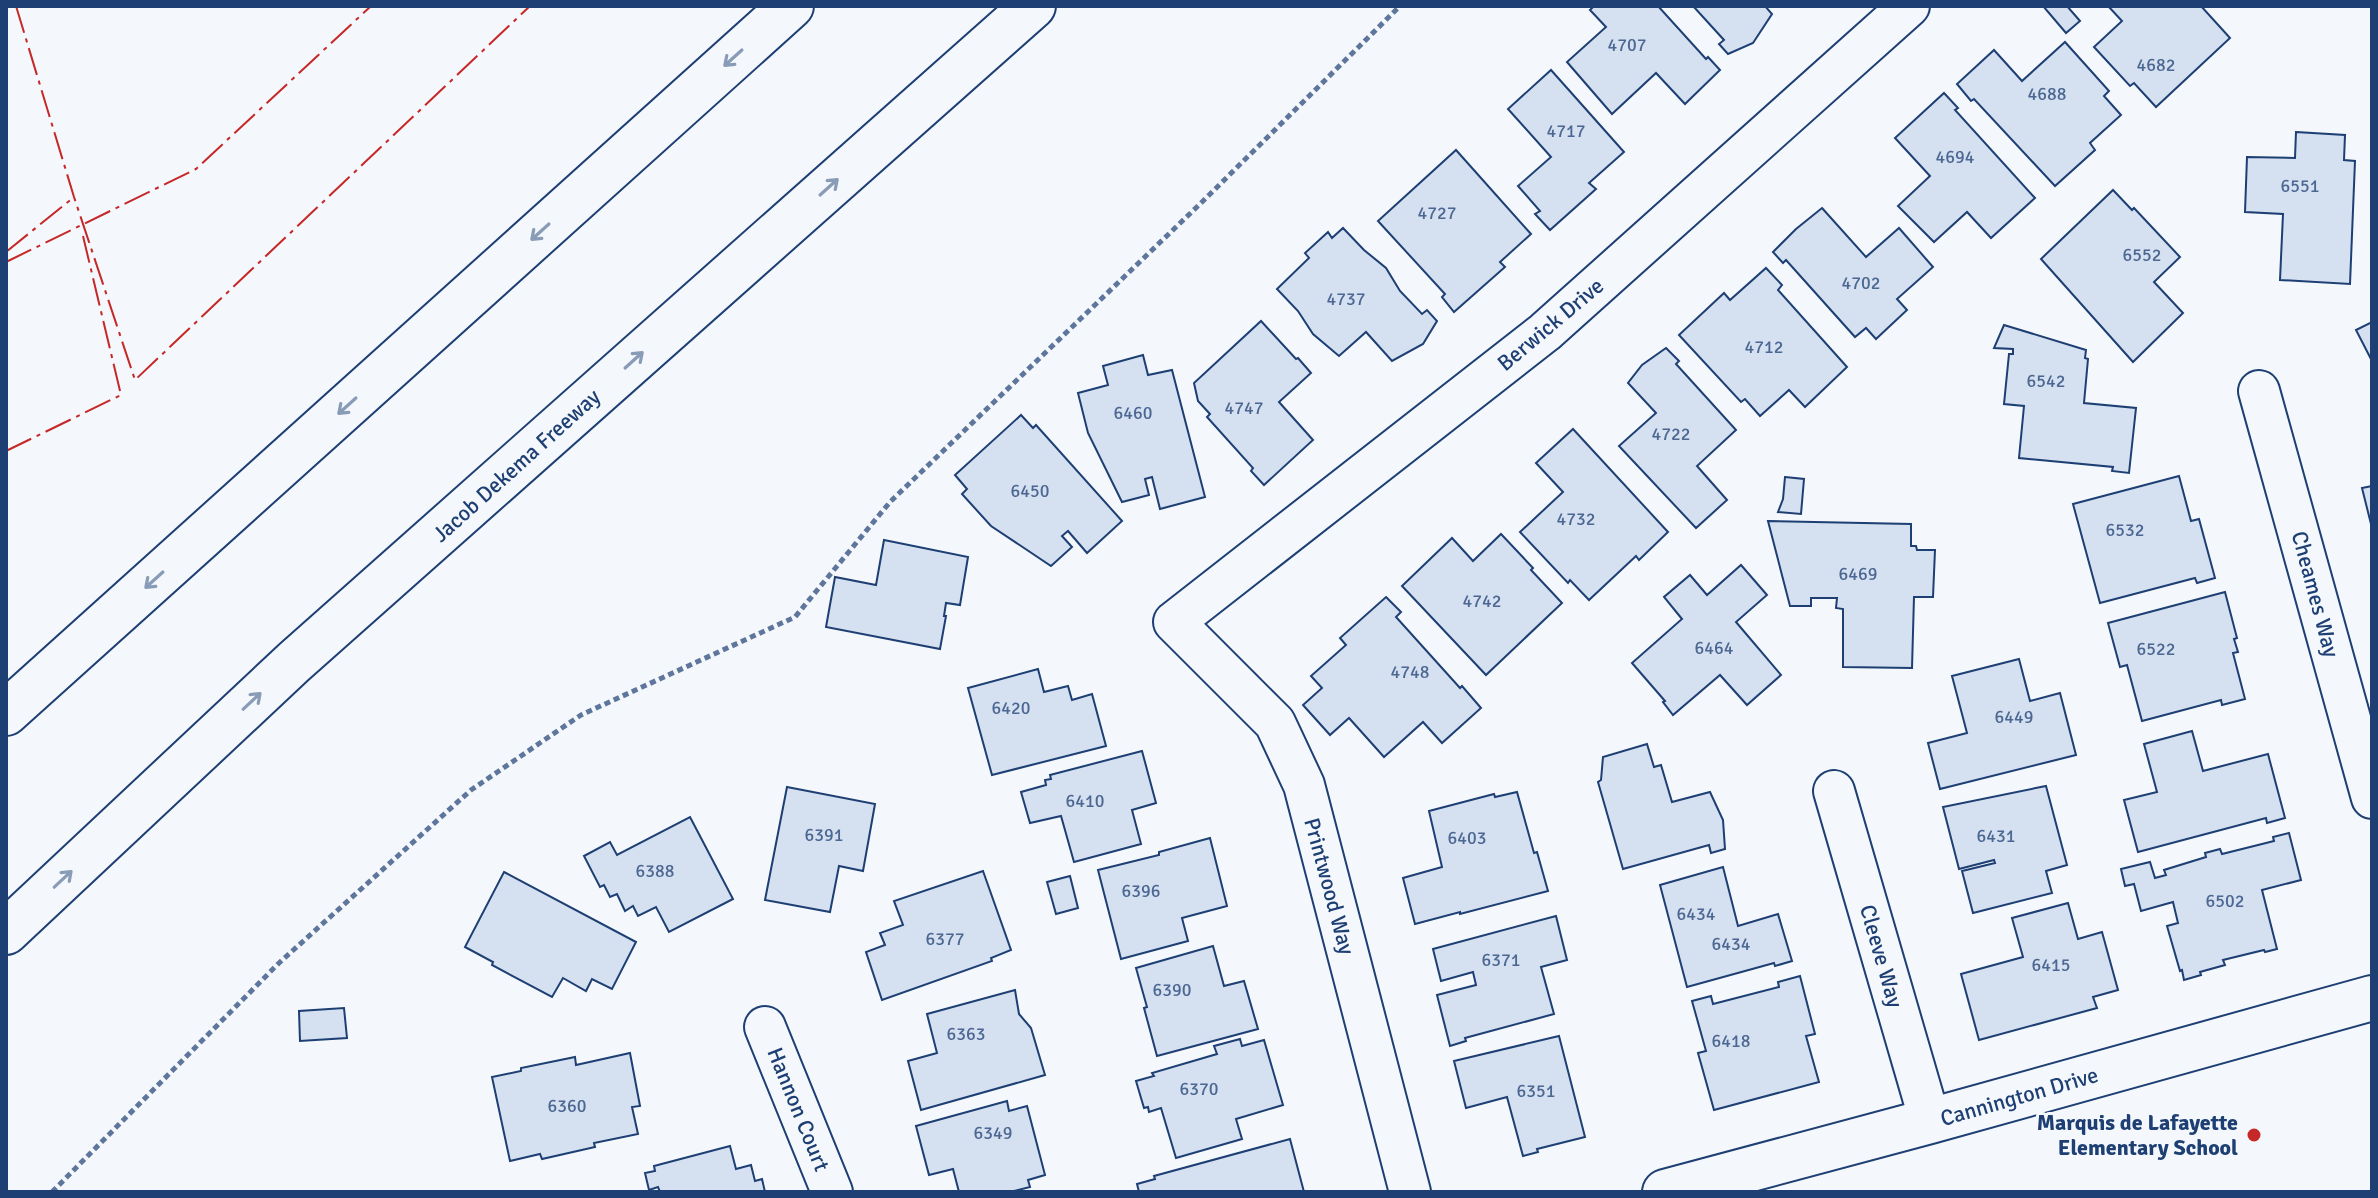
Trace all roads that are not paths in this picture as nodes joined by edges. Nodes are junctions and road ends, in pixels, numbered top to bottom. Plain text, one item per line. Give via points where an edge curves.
1 (791, 6) edge
2 (1033, 6) edge
3 (1909, 6) edge
4 (2259, 391) dead end
5 (1174, 622) joint
6 (99, 629) junction
7 (6, 696) edge
8 (6, 713) edge
9 (1834, 791) dead end
10 (2372, 798) edge
11 (6, 932) edge
12 (2372, 998) edge
13 (765, 1027) dead end
14 (1930, 1121) junction
15 (832, 1192) edge
16 (1410, 1192) edge
17 (1665, 1192) edge

1 -> 6 main road
11 -> 2 main road, Jacob Dekema Freeway via 294,662
3 - 5 street, Berwick Drive via 1545,332
4 - 10 street, Cheames Way
5 - 16 street, Printwood Way via 1275,723 1304,785
6 - 7 main road
6 - 8 main road
9 - 14 street, Cleeve Way
12 - 14 main road, Cannington Drive
13 - 15 street, Hannon Court
14 - 17 main road, Cannington Drive

